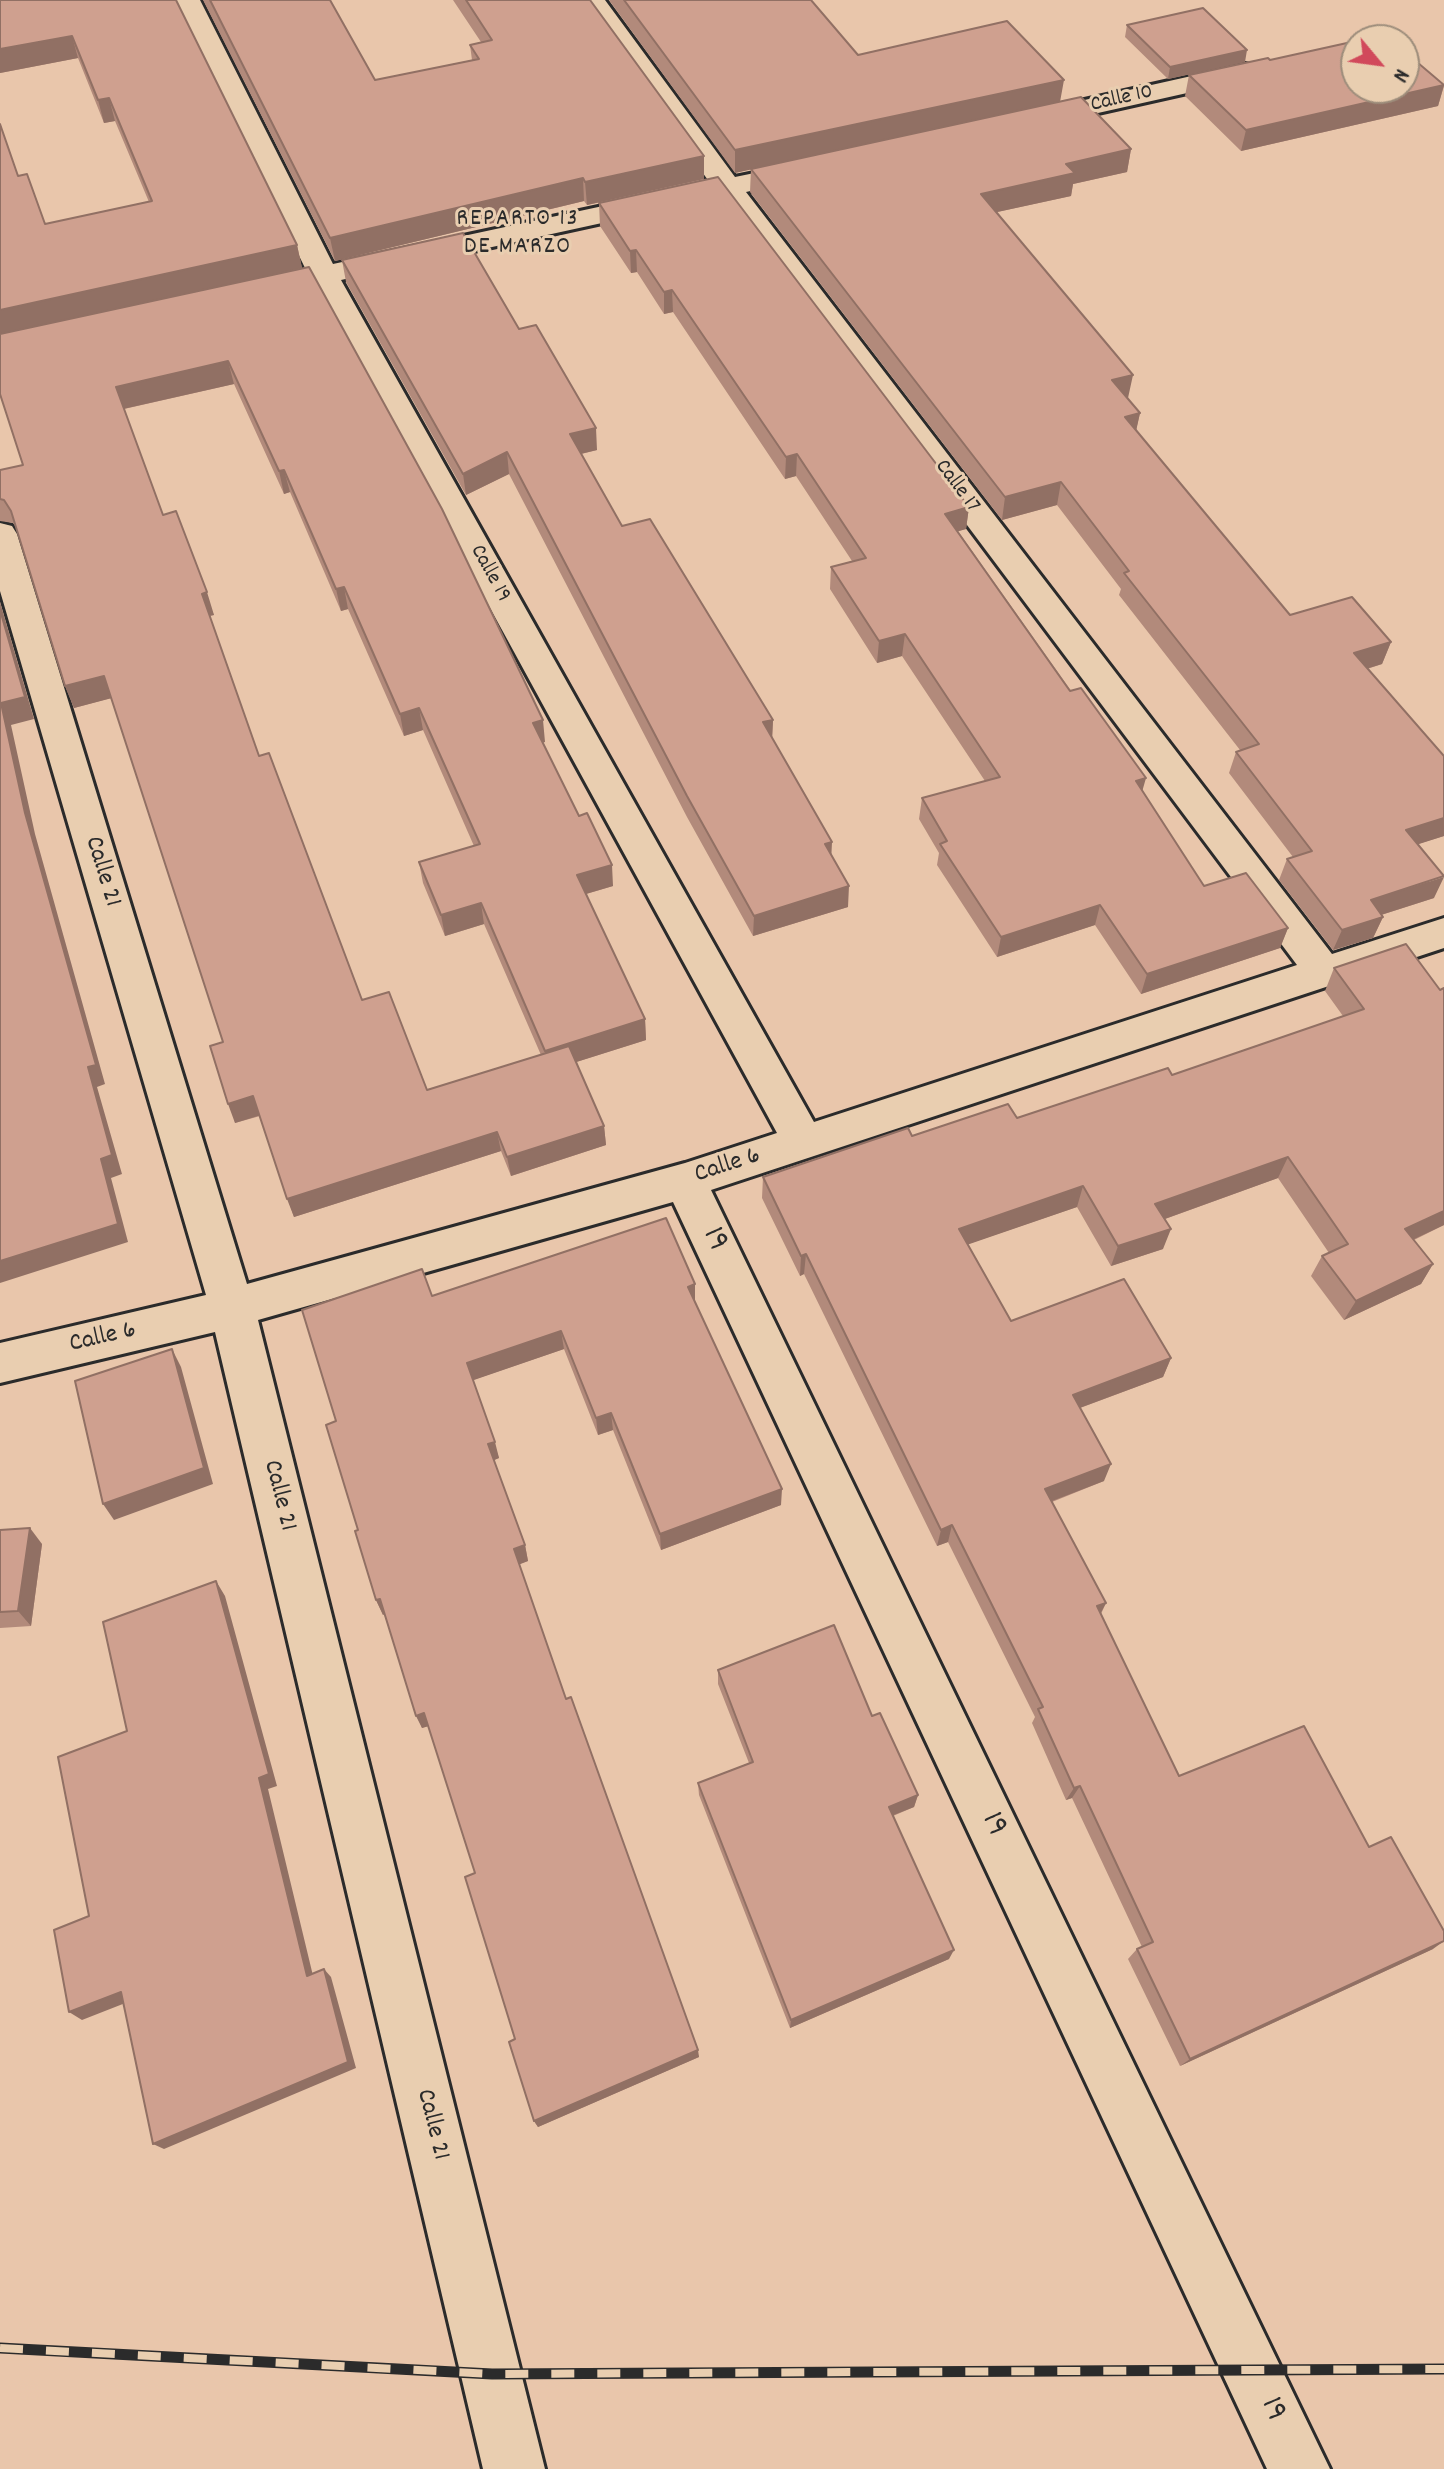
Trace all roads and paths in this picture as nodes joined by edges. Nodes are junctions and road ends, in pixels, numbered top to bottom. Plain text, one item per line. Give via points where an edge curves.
1 (187, 0) edge
2 (592, 0) edge
3 (1275, 66) edge
4 (1009, 125) edge
5 (837, 163) edge
6 (728, 188) junction
7 (323, 274) junction
8 (231, 295) edge
9 (0, 534) edge
10 (1444, 933) edge
11 (1323, 971) junction
12 (803, 1142) junction
13 (685, 1181) junction
14 (232, 1308) junction
15 (0, 1363) edge
16 (514, 2469) edge
17 (1299, 2469) edge

1 - 7 street, Calle 19
2 - 6 street, Calle 17
3 - 4 street, Calle 10
5 - 6 street
6 - 7 street
6 - 11 street, Calle 17
7 - 8 street
7 - 12 street, Calle 19
9 - 14 street, Calle 21
10 - 11 street, Calle 6
11 - 12 street, Calle 6
12 - 13 street, Calle 6
13 - 14 street, Calle 6
13 - 17 street, 19
14 - 15 street, Calle 6
14 - 16 street, Calle 21

